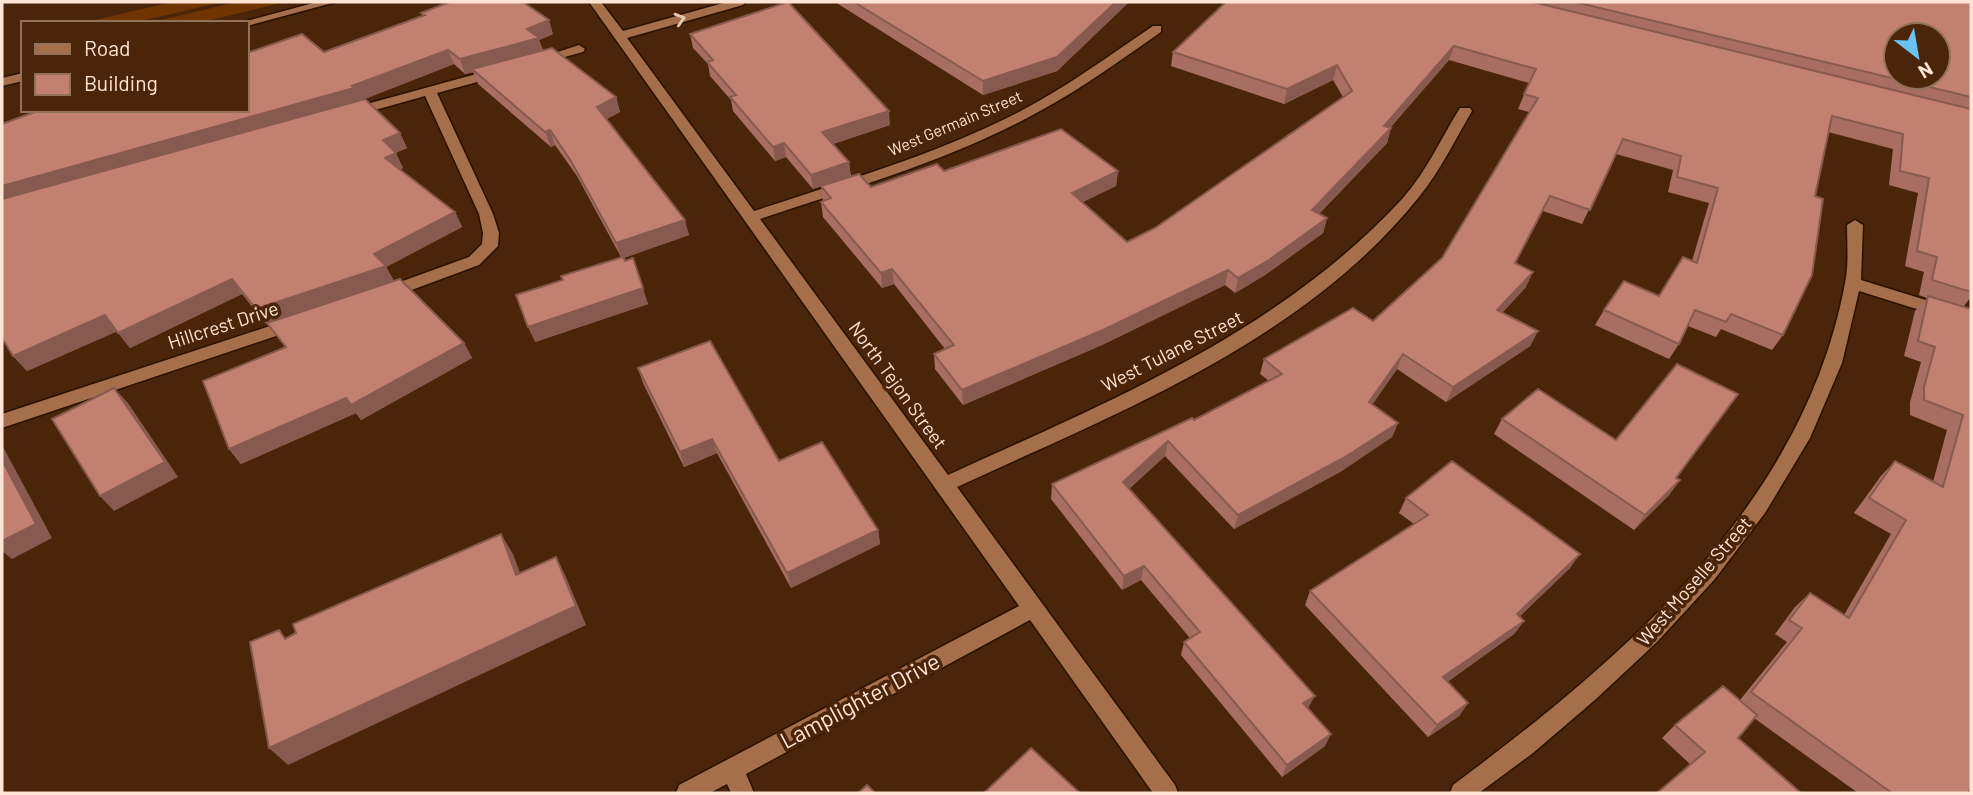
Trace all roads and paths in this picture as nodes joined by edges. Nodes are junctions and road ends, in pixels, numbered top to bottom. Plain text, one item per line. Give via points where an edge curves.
1 (330, 2) edge
2 (595, 2) edge
3 (739, 2) edge
4 (248, 22) edge
5 (1157, 29) dead end
6 (620, 36) junction
7 (579, 49) dead end
8 (21, 77) edge
9 (2, 82) edge
10 (429, 91) junction
11 (1465, 111) dead end
12 (336, 117) edge
13 (750, 217) junction
14 (1855, 225) dead end
15 (1853, 283) junction
16 (372, 298) edge
17 (306, 320) edge
18 (1971, 320) edge
19 (2, 421) edge
20 (944, 485) junction
21 (1034, 608) junction
22 (732, 769) junction
23 (687, 793) edge
24 (743, 793) edge
25 (1167, 793) edge
26 (1461, 793) edge

1 - 4 street
2 - 6 street, North Tejon Street
6 -> 3 street
5 - 13 street, West Germain Street via 1017,118 889,170
6 - 13 street, North Tejon Street
7 - 10 street
8 - 9 street
10 - 12 street
10 - 16 street via 486,214 490,246 474,261
11 - 20 street, West Tulane Street via 1409,200 1351,260 1285,311 1198,365
13 - 20 street, North Tejon Street
14 - 15 street, West Moselle Street
15 - 18 street
15 - 26 street, West Moselle Street via 1816,407 1744,530 1620,663
17 - 19 street, Hillcrest Drive
20 - 21 street, North Tejon Street
21 - 22 street, Lamplighter Drive
21 - 25 street, North Tejon Street
22 - 23 street, Lamplighter Drive
22 - 24 street

